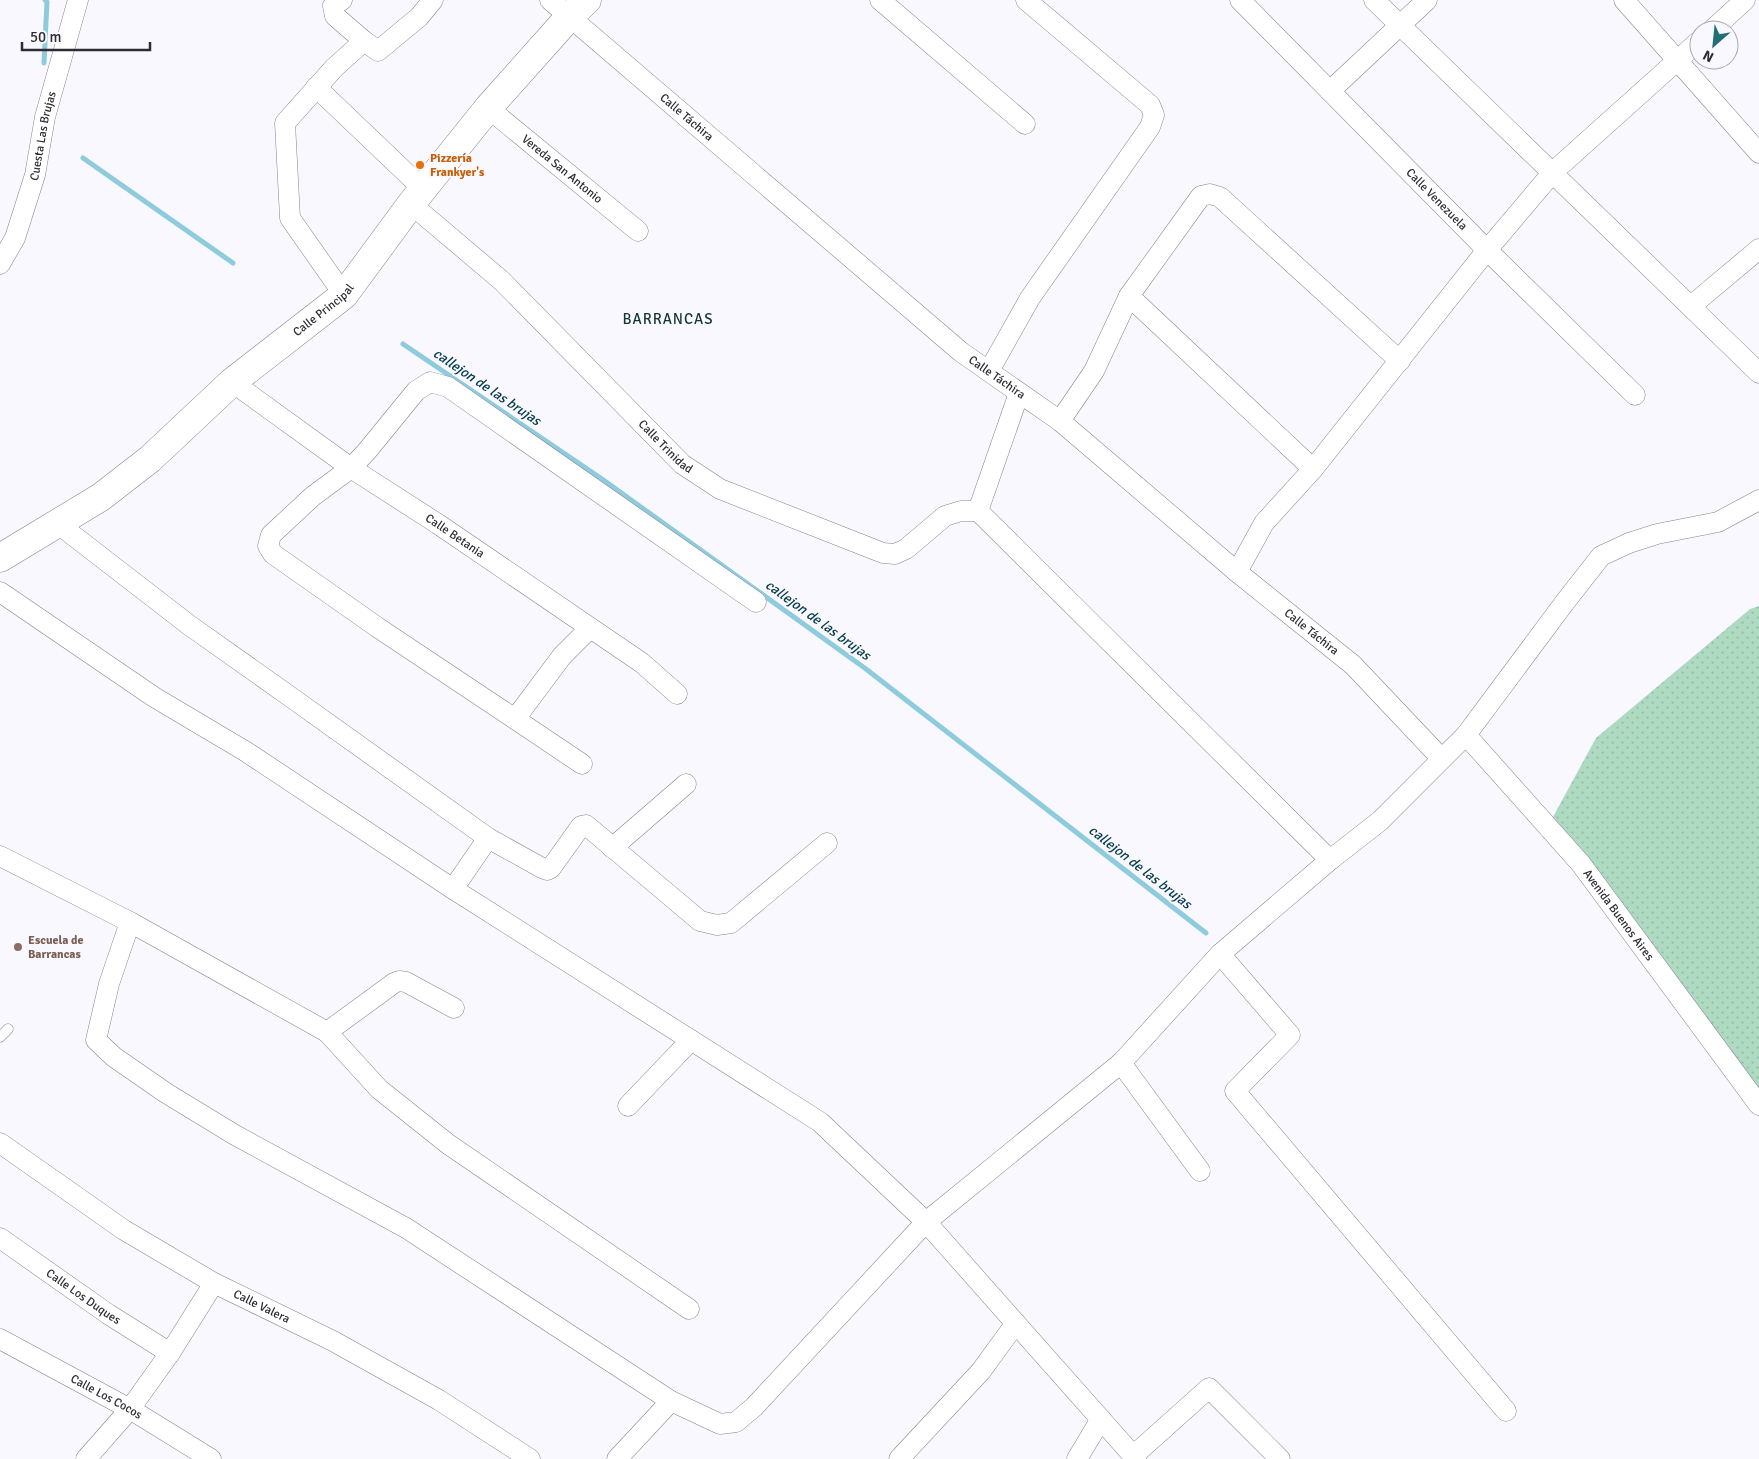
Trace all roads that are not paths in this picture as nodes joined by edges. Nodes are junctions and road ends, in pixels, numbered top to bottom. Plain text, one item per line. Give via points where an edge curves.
1 (342, 0) edge
2 (433, 0) edge
3 (880, 0) edge
4 (1026, 0) edge
5 (1240, 0) edge
6 (1374, 0) edge
7 (1427, 0) edge
8 (1624, 0) edge
9 (1745, 0) edge
10 (75, 1) edge
11 (569, 5) edge
12 (1723, 20) edge
13 (1399, 25) junction
14 (364, 41) junction
15 (1689, 51) edge
16 (1678, 61) junction
17 (316, 87) junction
18 (1330, 91) junction
19 (488, 108) junction
20 (1026, 124) dead end
21 (1759, 153) edge
22 (1553, 172) junction
23 (417, 196) junction
24 (638, 231) dead end
25 (1759, 249) edge
26 (1486, 250) junction
27 (0, 264) edge
28 (344, 295) junction
29 (1129, 296) junction
30 (1691, 306) junction
31 (1400, 361) junction
32 (989, 371) junction
33 (1759, 373) edge
34 (232, 382) junction
35 (1019, 393) junction
36 (1635, 395) dead end
37 (1060, 421) junction
38 (351, 468) junction
39 (1313, 469) junction
40 (1759, 500) edge
41 (978, 511) junction
42 (57, 523) junction
43 (0, 558) edge
44 (1237, 572) junction
45 (0, 592) edge
46 (756, 602) dead end
47 (590, 628) junction
48 (677, 694) dead end
49 (515, 719) junction
50 (1466, 735) junction
51 (1441, 758) junction
52 (582, 764) dead end
53 (686, 784) dead end
54 (488, 838) junction
55 (827, 842) dead end
56 (612, 848) junction
57 (0, 856) edge
58 (1330, 860) junction
59 (453, 890) junction
60 (130, 922) junction
61 (1220, 954) junction
62 (454, 1008) dead end
63 (8, 1029) dead end
64 (327, 1032) junction
65 (0, 1037) edge
66 (691, 1040) junction
67 (1120, 1063) junction
68 (1759, 1105) edge
69 (628, 1106) dead end
70 (0, 1142) edge
71 (1200, 1170) dead end
72 (926, 1222) junction
73 (0, 1238) edge
74 (214, 1283) junction
75 (689, 1309) dead end
76 (1016, 1323) junction
77 (0, 1339) edge
78 (170, 1353) junction
79 (671, 1401) junction
80 (130, 1409) junction
81 (1506, 1411) dead end
82 (1101, 1419) junction
83 (1134, 1458) edge
84 (86, 1459) edge
85 (211, 1459) edge
86 (530, 1459) edge
87 (617, 1459) edge
88 (898, 1459) edge
89 (1077, 1459) edge
90 (1280, 1459) edge

1 - 14 street via 334,6 335,16
2 - 14 street via 419,17 378,51
3 - 20 street
4 - 32 street via 1150,105 1154,115 1150,127 1030,298
5 - 18 street, Calle Venezuela
6 - 13 street
7 - 13 street
8 - 16 street
9 - 12 street
10 - 27 street, Cuesta Las Brujas via 35,174 16,238
11 - 19 street, Calle Principal
11 - 32 street, Calle Táchira via 961,352
13 - 18 street
13 - 22 street
14 - 17 street
15 - 16 street
16 - 21 street
16 - 22 street
17 - 23 street
17 - 28 street via 285,123 290,218
18 - 26 street, Calle Venezuela
19 - 23 street, Calle Principal
19 - 24 street, Vereda San Antonio
22 - 26 street
22 - 30 street
23 - 28 street, Calle Principal
23 - 41 street, Calle Trinidad via 682,464 720,490 883,553 895,554 906,549 945,516 961,511
25 - 30 street
26 - 31 street
26 - 36 street, Calle Venezuela
28 - 34 street, Calle Principal
29 - 31 street via 1202,196 1210,194 1220,197
29 - 37 street via 1094,371
29 - 39 street
30 - 33 street
31 - 39 street
32 - 35 street, Calle Táchira
34 - 38 street, Calle Betania
34 - 42 street, Calle Principal via 150,459 100,497
35 - 37 street, Calle Táchira
35 - 41 street
37 - 44 street, Calle Táchira
38 - 46 street via 416,391 430,382 448,387
38 - 47 street, Calle Betania
38 - 49 street via 312,496 271,534 268,546 273,554
39 - 44 street via 1264,523
40 - 50 street via 1718,522 1628,542 1601,556
41 - 58 street
42 - 43 street, Calle Principal
42 - 54 street via 190,625
44 - 51 street, Calle Táchira via 1353,665
45 - 59 street via 154,697 245,751
47 - 48 street, Calle Betania via 642,663
47 - 49 street via 562,656
49 - 52 street
50 - 51 street
50 - 68 street, Avenida Buenos Aires via 1581,864
51 - 58 street via 1380,821
53 - 56 street
54 - 56 street via 547,870 552,868 583,825
54 - 59 street
55 - 56 street via 732,924 717,925 700,921
57 - 60 street
58 - 61 street
59 - 66 street
60 - 64 street
60 - 79 street via 96,1040 114,1057 235,1135 406,1228
61 - 67 street
61 - 81 street via 1290,1035 1235,1091
62 - 64 street via 399,981
63 - 65 lane
64 - 75 street via 379,1089 448,1144
66 - 69 street
66 - 72 street via 820,1122
67 - 71 street
67 - 72 street
70 - 74 street, Calle Valera via 124,1230
72 - 76 street
72 - 79 street via 754,1407 736,1422 720,1424
73 - 78 street, Calle Los Duques
74 - 78 street
74 - 86 street, Calle Valera via 333,1341 440,1400
76 - 82 street
76 - 88 street via 981,1371
77 - 80 street, Calle Los Cocos
78 - 80 street
79 - 87 street
80 - 84 street
80 - 85 street, Calle Los Cocos
82 - 83 street
82 - 89 street
83 - 90 street via 1210,1388

